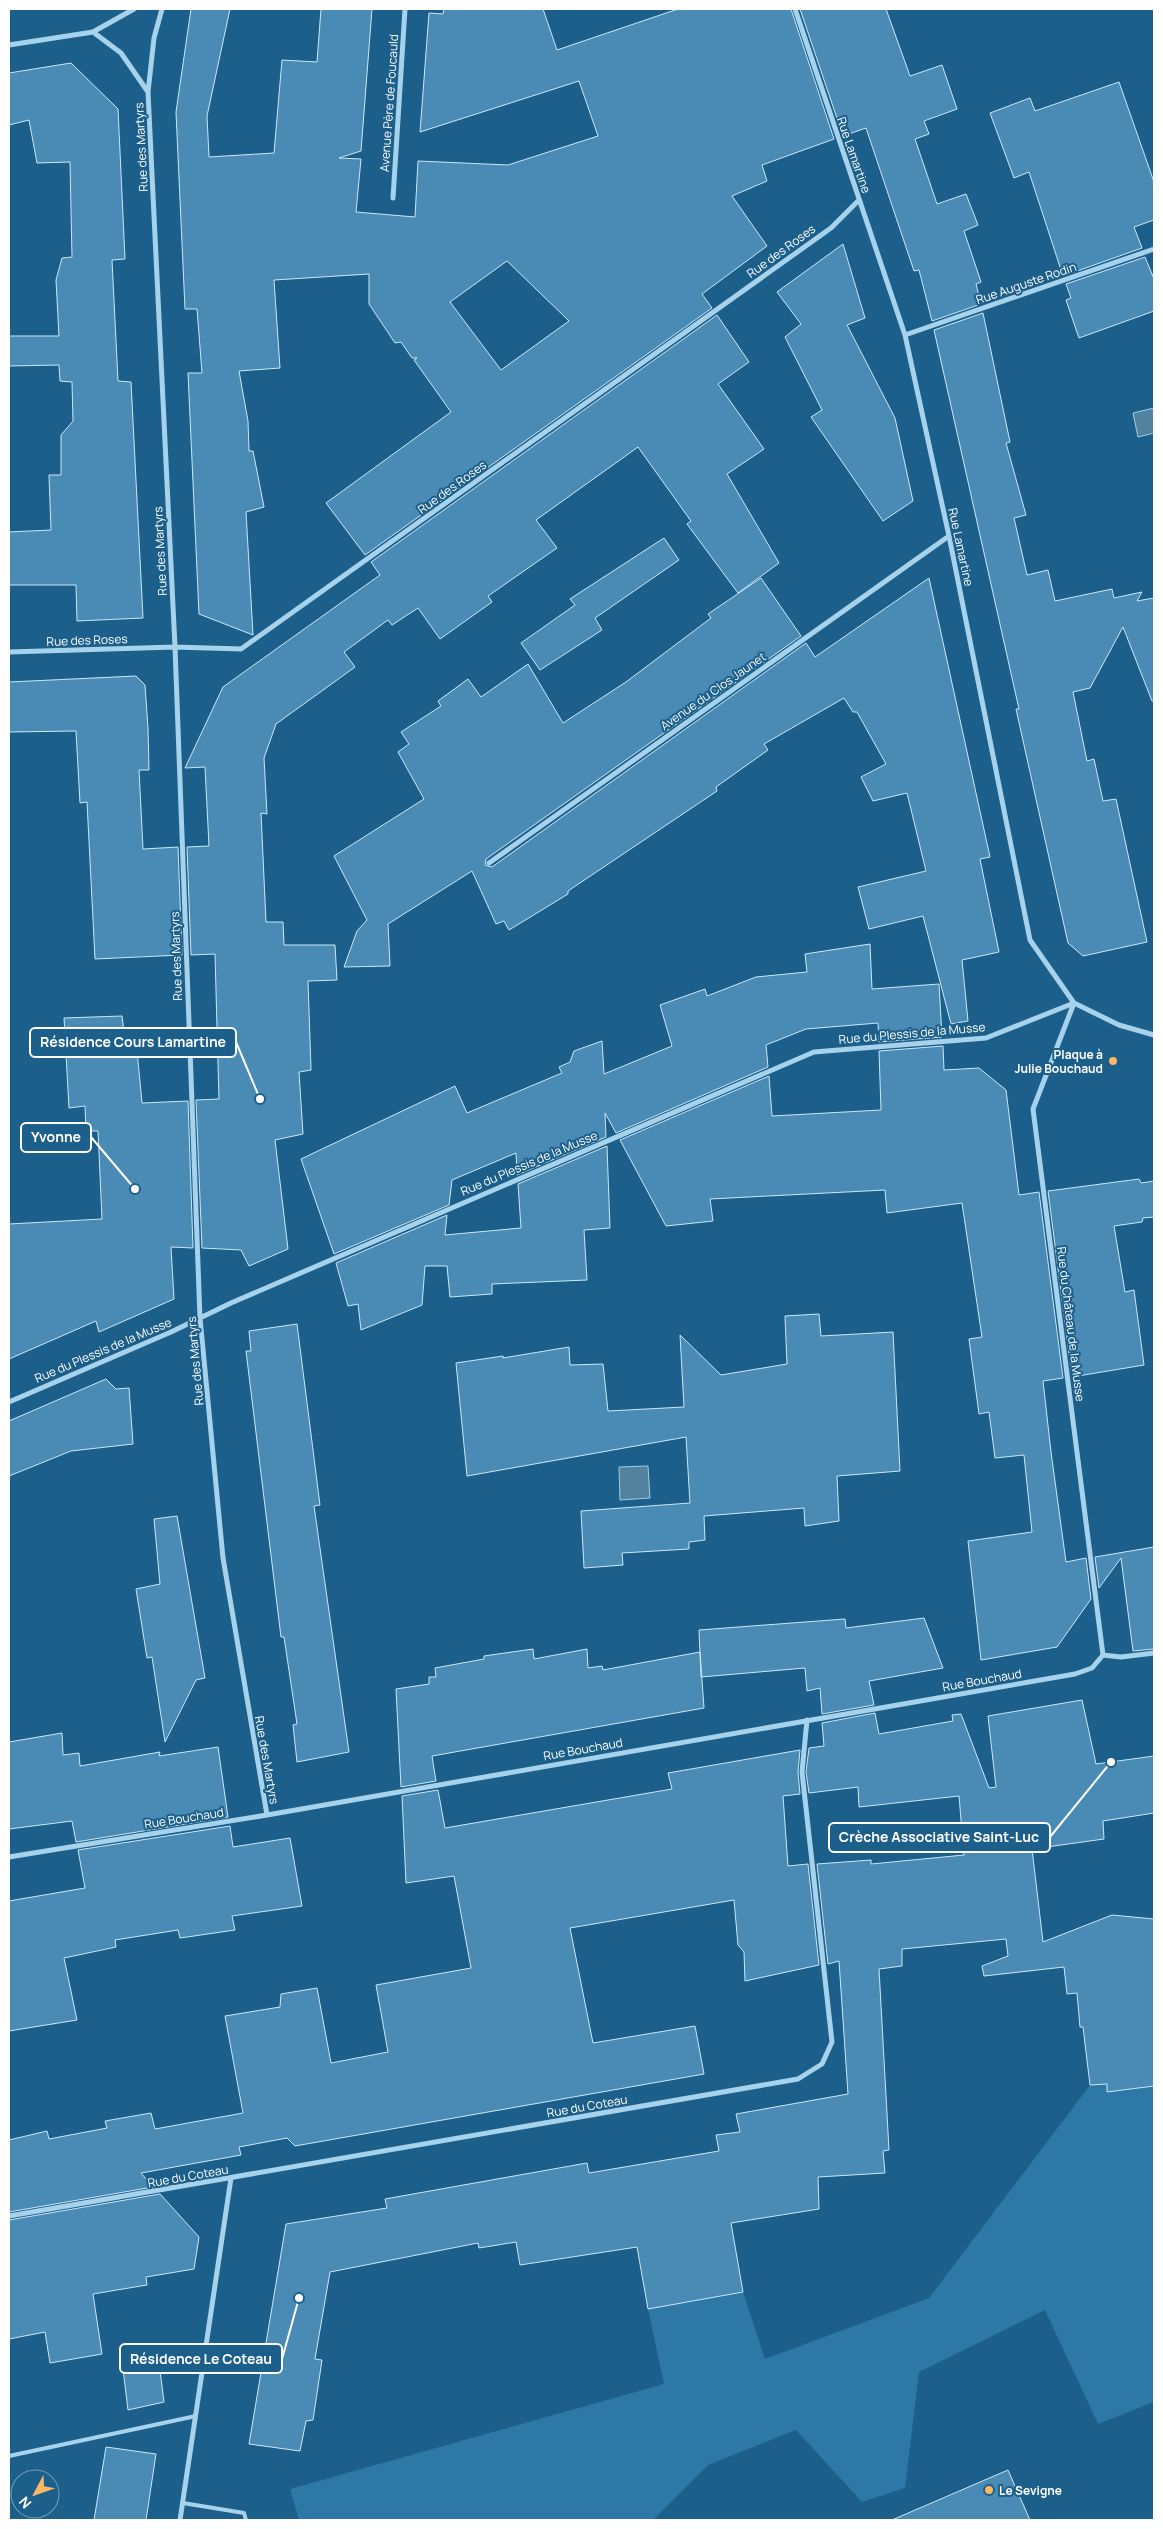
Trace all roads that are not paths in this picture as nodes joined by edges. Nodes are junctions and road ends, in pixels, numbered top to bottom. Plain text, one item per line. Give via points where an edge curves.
1 (134, 9) edge
2 (162, 9) edge
3 (405, 9) edge
4 (794, 9) edge
5 (93, 32) junction
6 (9, 45) edge
7 (148, 92) junction
8 (393, 198) dead end
9 (859, 200) junction
10 (1154, 249) edge
11 (905, 335) junction
12 (949, 536) junction
13 (175, 647) junction
14 (9, 652) edge
15 (489, 863) dead end
16 (1074, 1002) junction
17 (1154, 1035) edge
18 (200, 1318) junction
19 (9, 1402) edge
20 (1154, 1653) edge
21 (1103, 1655) junction
22 (807, 1720) junction
23 (267, 1815) junction
24 (9, 1857) edge
25 (231, 2178) junction
26 (9, 2216) edge
27 (196, 2416) junction
28 (9, 2456) edge
29 (183, 2503) junction
30 (180, 2520) edge
31 (246, 2520) edge

1 - 5 street
2 - 7 street, Rue des Martyrs via 154,38
3 - 8 street, Avenue Père de Foucauld
4 - 9 street, Rue Lamartine
5 - 6 street
5 - 7 street, Rue des Martyrs via 121,53
7 - 13 street, Rue des Martyrs
9 - 11 street, Rue Lamartine
9 - 13 street, Rue des Roses via 831,228 241,649
10 - 11 street, Rue Auguste Rodin
11 - 12 street, Rue Lamartine
12 - 15 street, Avenue du Clos Jaunet
12 - 16 street, Rue Lamartine via 1030,940
13 - 14 street, Rue des Roses
13 - 18 street, Rue des Martyrs
16 - 17 street, Rue Lamartine via 1119,1025
16 - 18 street, Rue du Plessis de la Musse via 986,1038 814,1052
16 - 21 street, Rue du Château de la Musse via 1033,1109
18 - 19 street, Rue du Plessis de la Musse
18 - 23 street, Rue des Martyrs via 223,1558
20 - 21 street via 1121,1657
21 - 22 street, Rue Bouchaud via 1092,1668 1075,1674
22 - 23 street, Rue Bouchaud
22 - 25 street, Rue du Coteau via 802,1772 832,2042 822,2064 798,2079
23 - 24 street, Rue Bouchaud
25 - 26 street, Rue du Coteau
25 - 27 street
27 - 28 lane
27 - 29 street
29 - 30 street
29 - 31 lane via 244,2514

